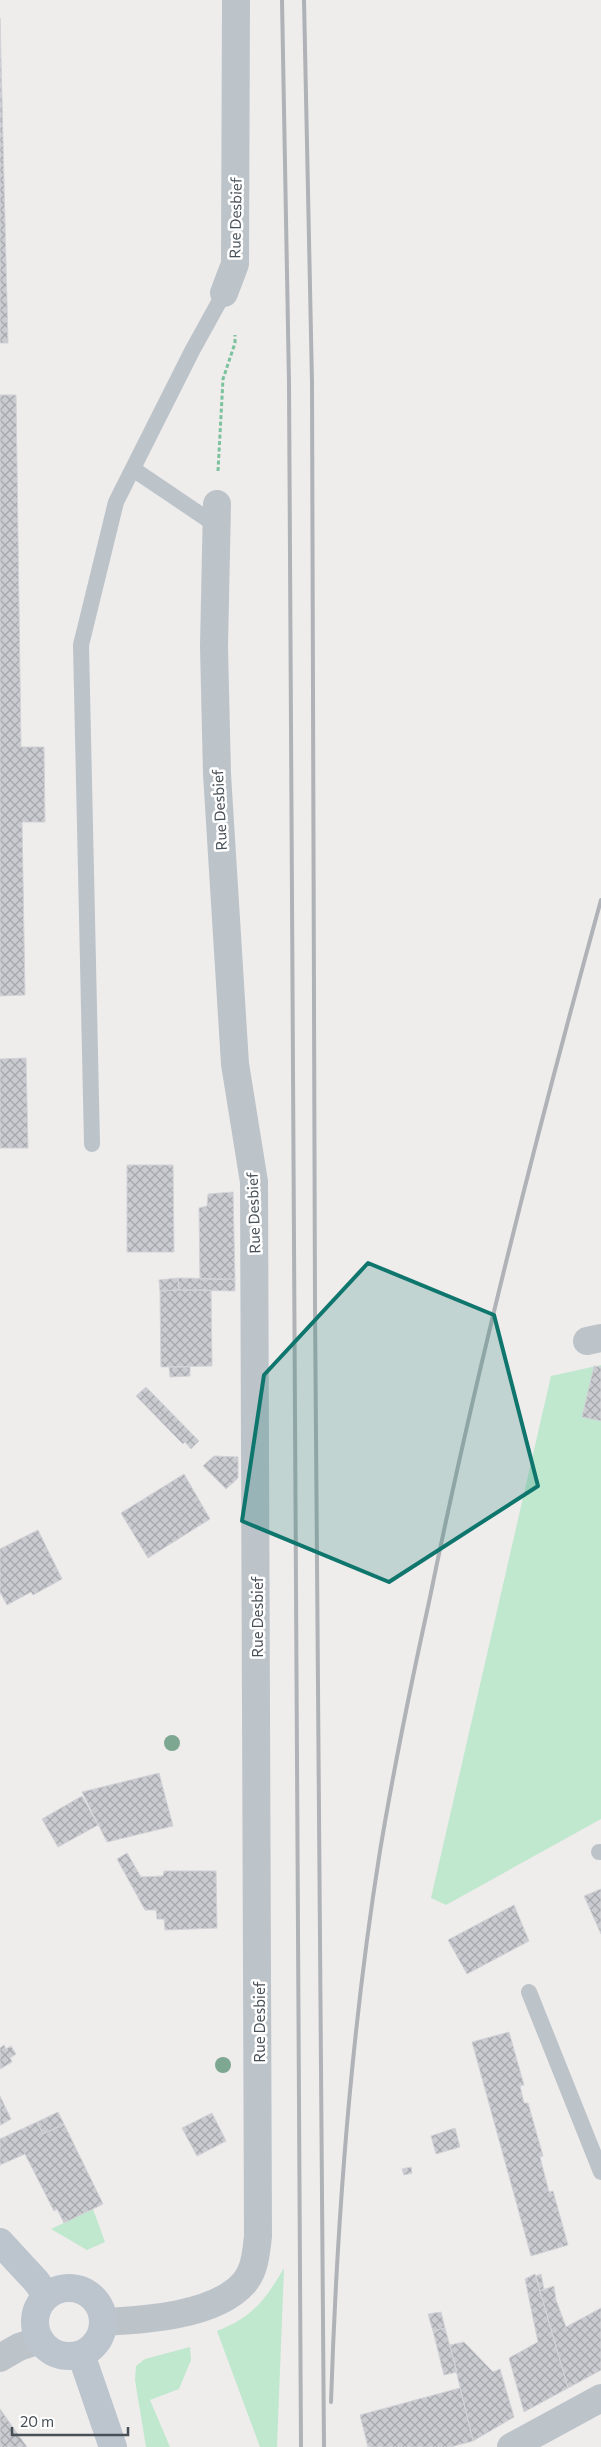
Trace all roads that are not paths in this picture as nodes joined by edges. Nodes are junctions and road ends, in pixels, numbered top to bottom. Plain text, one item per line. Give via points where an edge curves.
1 (236, 0) edge
2 (224, 293) joint
3 (133, 469) junction
4 (217, 514) joint
5 (92, 1144) dead end
6 (529, 1992) dead end
7 (601, 2172) edge
8 (0, 2242) edge
9 (47, 2296) junction
10 (103, 2322) junction
11 (40, 2340) junction
12 (81, 2354) junction
13 (0, 2358) edge
14 (601, 2398) edge
15 (113, 2447) edge
16 (511, 2447) edge

1 - 2 street, Rue Desbief via 235,264
2 - 3 lane
3 - 4 lane
3 - 5 lane via 116,502 81,645
4 - 10 street, Rue Desbief via 214,647 217,784 235,1064 254,1182 258,2236 256,2260 245,2282 214,2304 188,2311
6 - 7 lane
8 - 9 main road
9 - 10 main road via 69,2288 91,2295
9 - 11 main road via 36,2312 36,2331
10 - 12 main road via 97,2341
11 - 12 main road via 58,2355
11 - 13 street
12 - 15 main road
14 - 16 street

